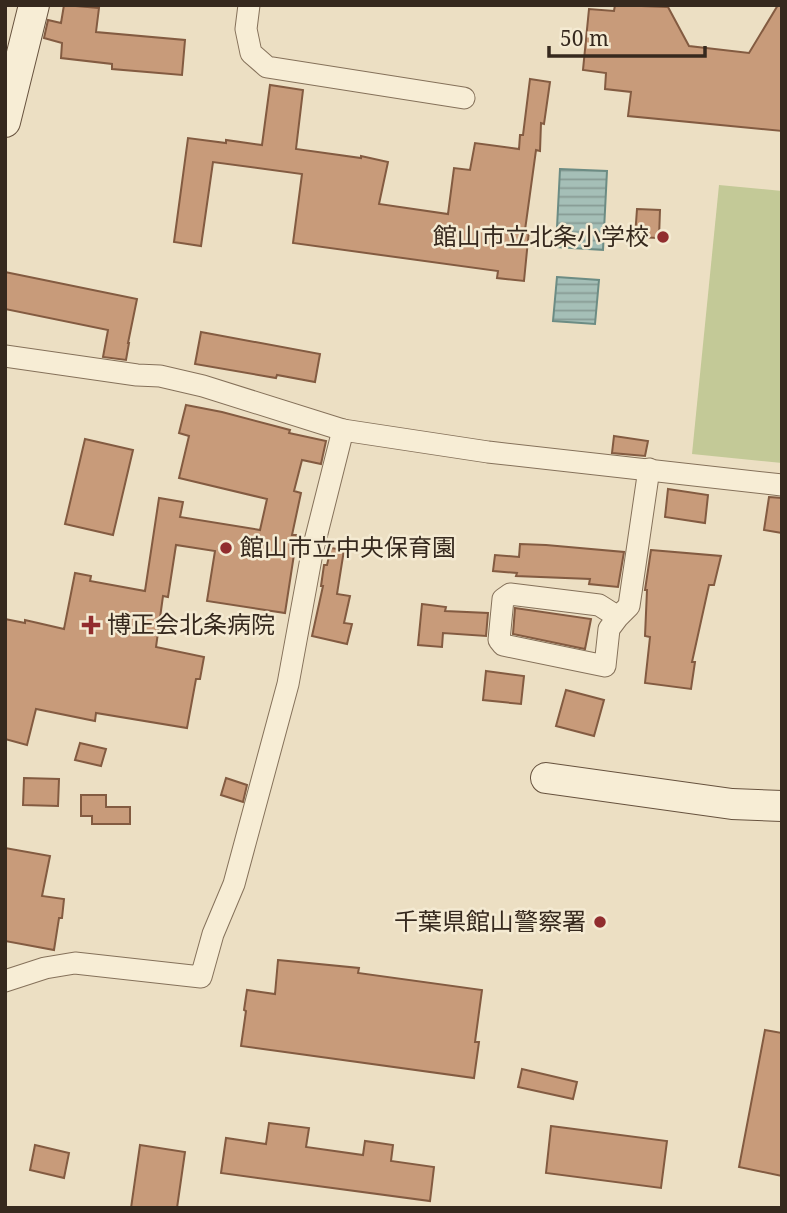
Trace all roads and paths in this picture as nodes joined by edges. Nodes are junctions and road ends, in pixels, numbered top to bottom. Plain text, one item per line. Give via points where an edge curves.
1 (34, 5) edge
2 (249, 5) edge
3 (464, 97) dead end
4 (5, 122) edge
5 (5, 356) edge
6 (342, 430) junction
7 (649, 470) junction
8 (782, 485) edge
9 (618, 617) junction
10 (545, 778) dead end
11 (782, 806) edge
12 (5, 981) edge

1 - 4 street
2 - 3 street via 246,29 251,54 267,67
5 - 6 street via 160,376
6 - 7 street
6 - 12 street via 312,553 288,684 234,884 201,977 75,963
7 - 8 street
7 - 9 street via 629,606
9 - 9 street via 610,629 605,666 503,645 499,640 503,599 510,594 599,605
10 - 11 street via 732,804

